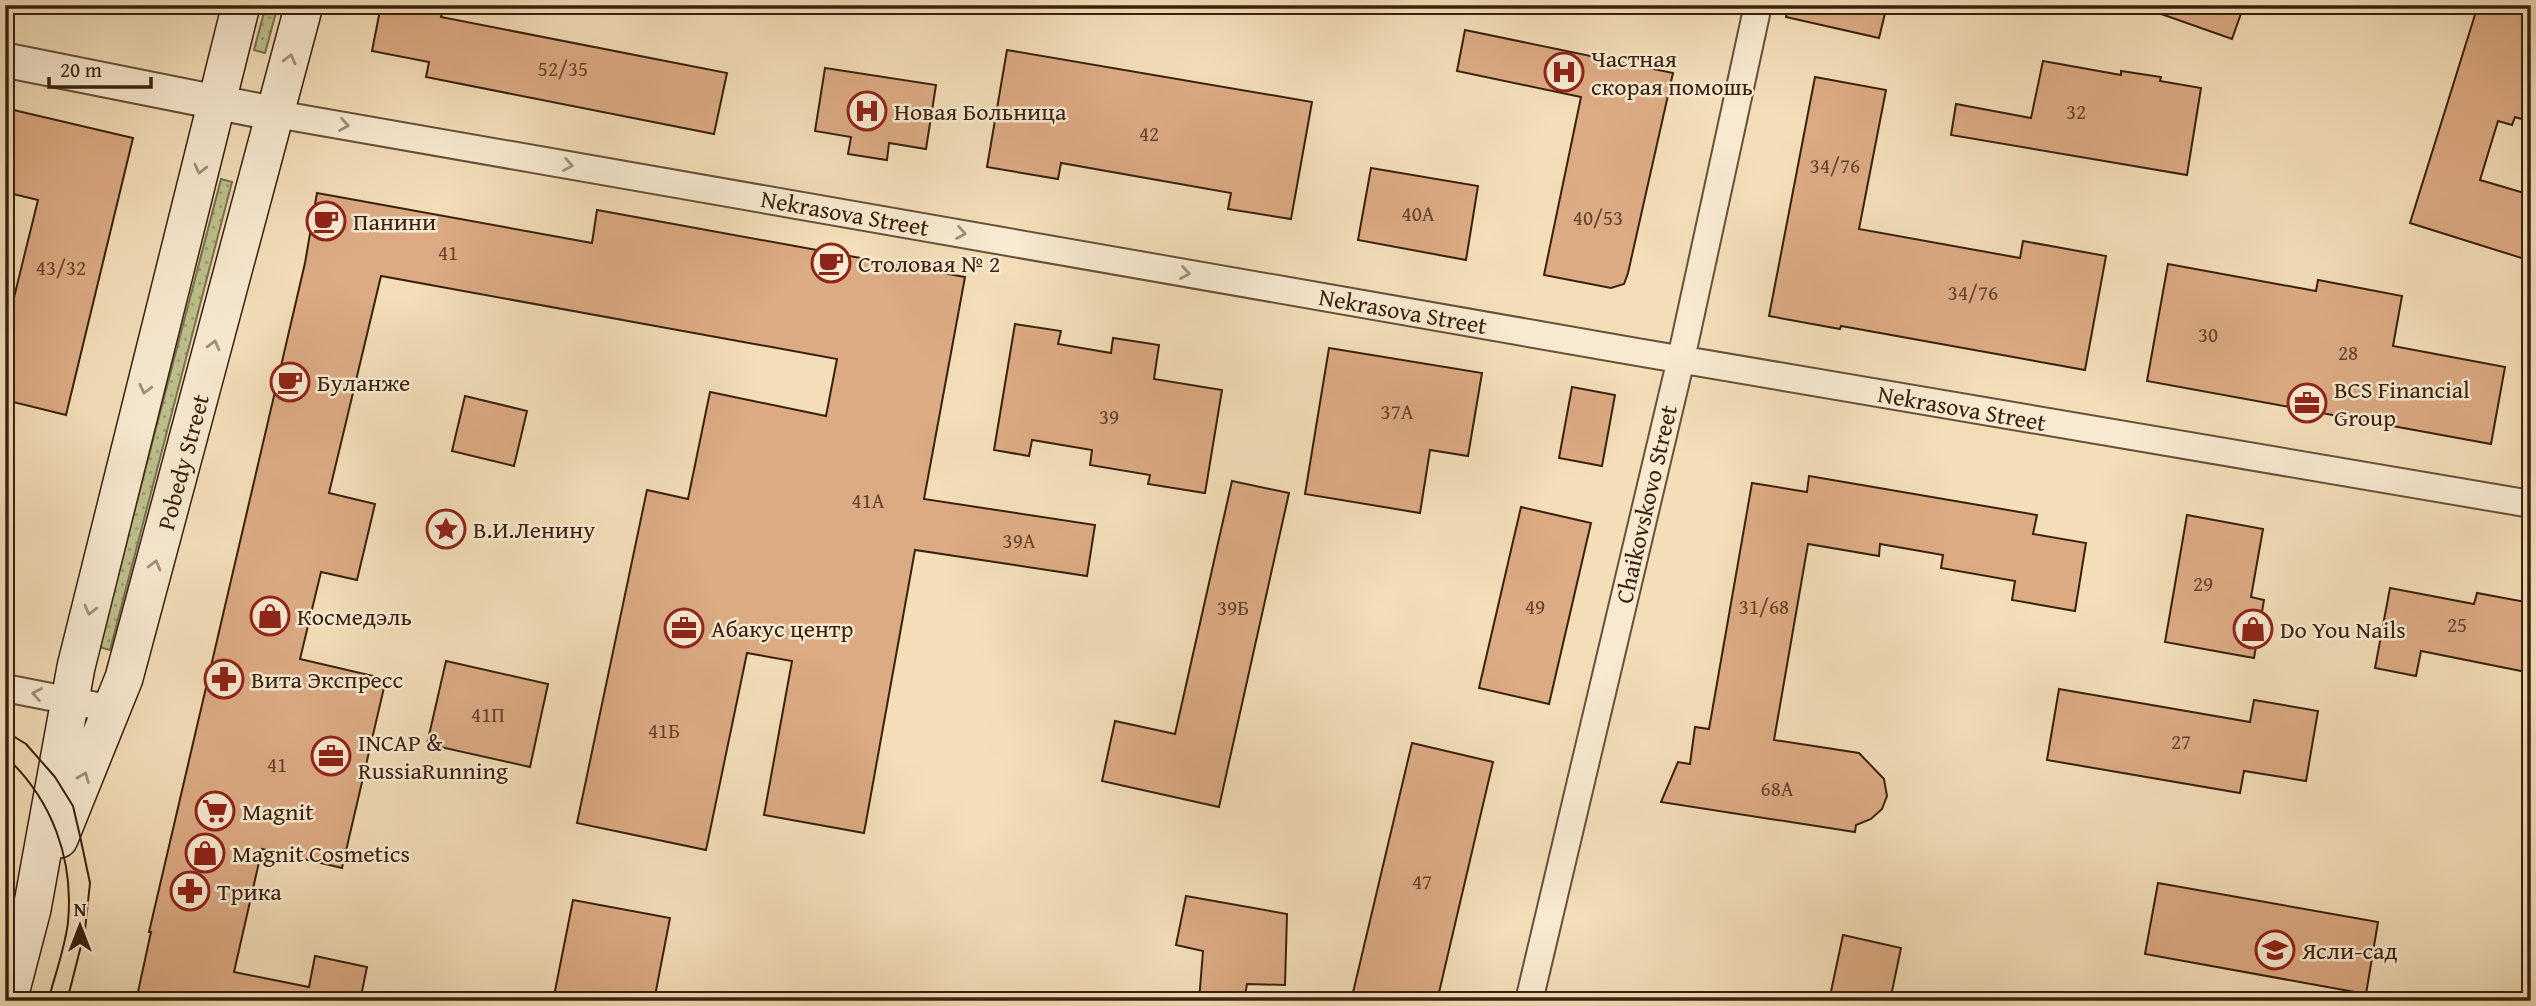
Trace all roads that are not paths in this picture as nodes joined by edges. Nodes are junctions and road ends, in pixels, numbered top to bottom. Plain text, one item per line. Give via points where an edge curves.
1 (242, 5) edge
2 (304, 5) edge
3 (1758, 5) edge
4 (5, 60) edge
5 (217, 102) junction
6 (276, 114) junction
7 (1681, 359) junction
8 (2531, 505) edge
9 (5, 688) edge
10 (69, 699) junction
11 (112, 709) junction
12 (32, 909) junction
13 (8, 1001) edge
14 (1529, 1001) edge

1 - 5 main road, Pobedy Street
6 -> 2 main road, Pobedy Street
3 - 7 street, Chaikovskovo Street
4 - 5 street
5 - 6 street
5 -> 10 main road, Pobedy Street
6 -> 7 street, Nekrasova Street
11 -> 6 main road, Pobedy Street
7 - 8 street, Nekrasova Street
7 - 14 street, Chaikovskovo Street
10 -> 9 street
10 - 11 street
10 - 12 main road, Pobedy Street
12 -> 11 main road, Pobedy Street
12 - 13 main road, Pobedy Street

